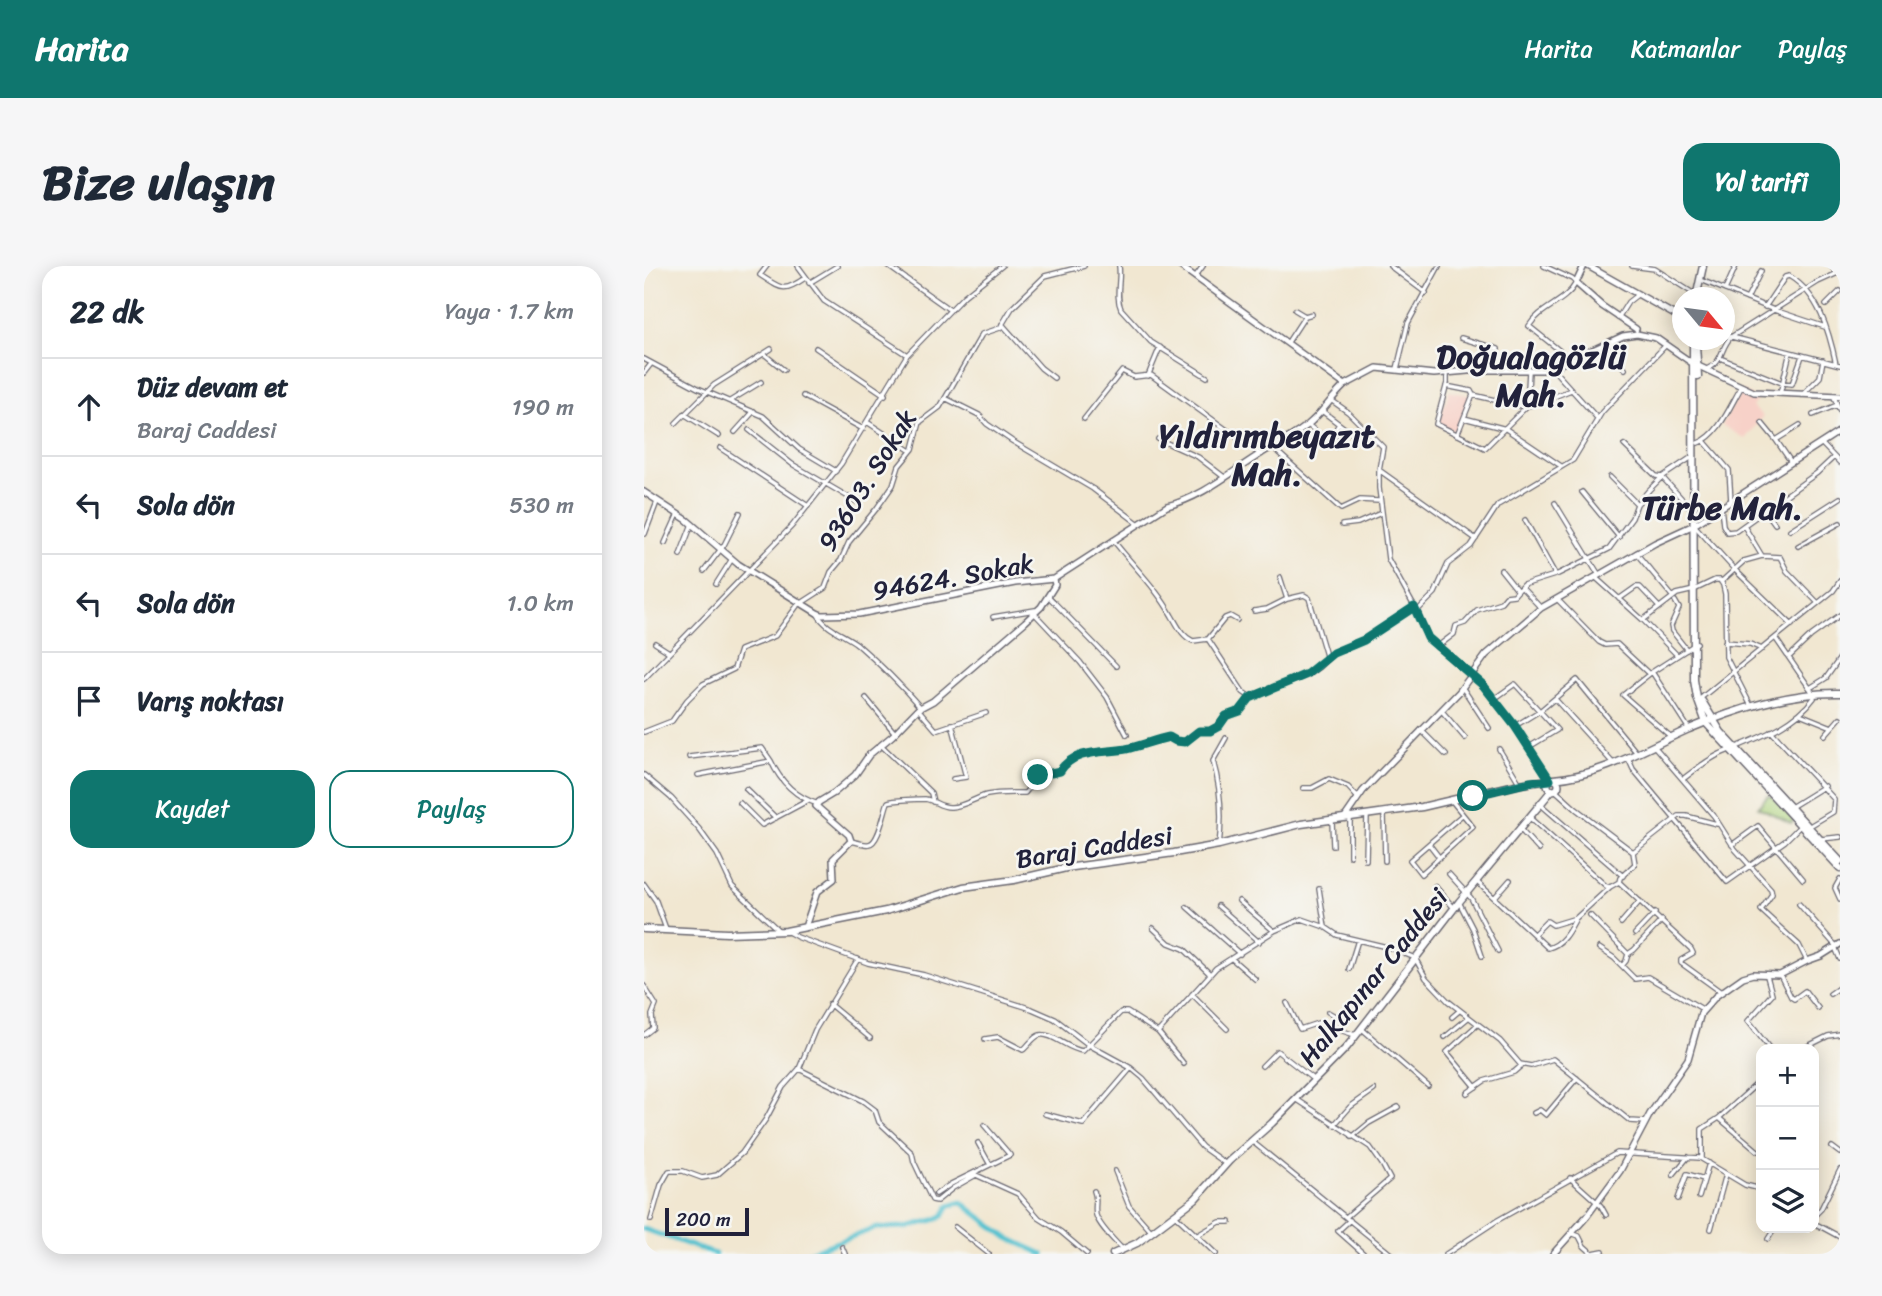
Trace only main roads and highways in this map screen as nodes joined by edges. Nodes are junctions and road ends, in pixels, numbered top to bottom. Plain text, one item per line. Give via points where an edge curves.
1 (1704, 266) edge
2 (1699, 287) edge
3 (1694, 350) edge
4 (1695, 365) junction
5 (1697, 525) junction
6 (1692, 646) junction
7 (1840, 693) edge
8 (1710, 721) junction
9 (1735, 749) junction
10 (1574, 777) junction
11 (1552, 780) junction
12 (1555, 789) junction
13 (1805, 826) junction
14 (1840, 861) edge
15 (1840, 868) edge
16 (644, 929) edge
17 (1113, 1254) edge

1 - 2 main road
3 - 4 main road
4 - 5 main road via 1701,442
4 - 5 main road
5 - 6 main road
6 - 8 main road
6 - 8 main road via 1696,689
7 - 8 main road via 1812,690
8 - 9 main road
8 - 10 main road
9 - 13 main road
9 - 13 main road
10 - 11 main road, Baraj Caddesi
10 - 12 main road, Halkapınar Caddesi
11 - 12 main road via 1547,785
11 - 16 main road, Baraj Caddesi via 1301,824 1219,845 963,887 886,911 783,931
12 - 17 main road, Halkapınar Caddesi via 1467,892 1359,1032 1296,1099 1226,1164 1200,1195 1152,1233
13 - 14 main road
13 - 15 main road

